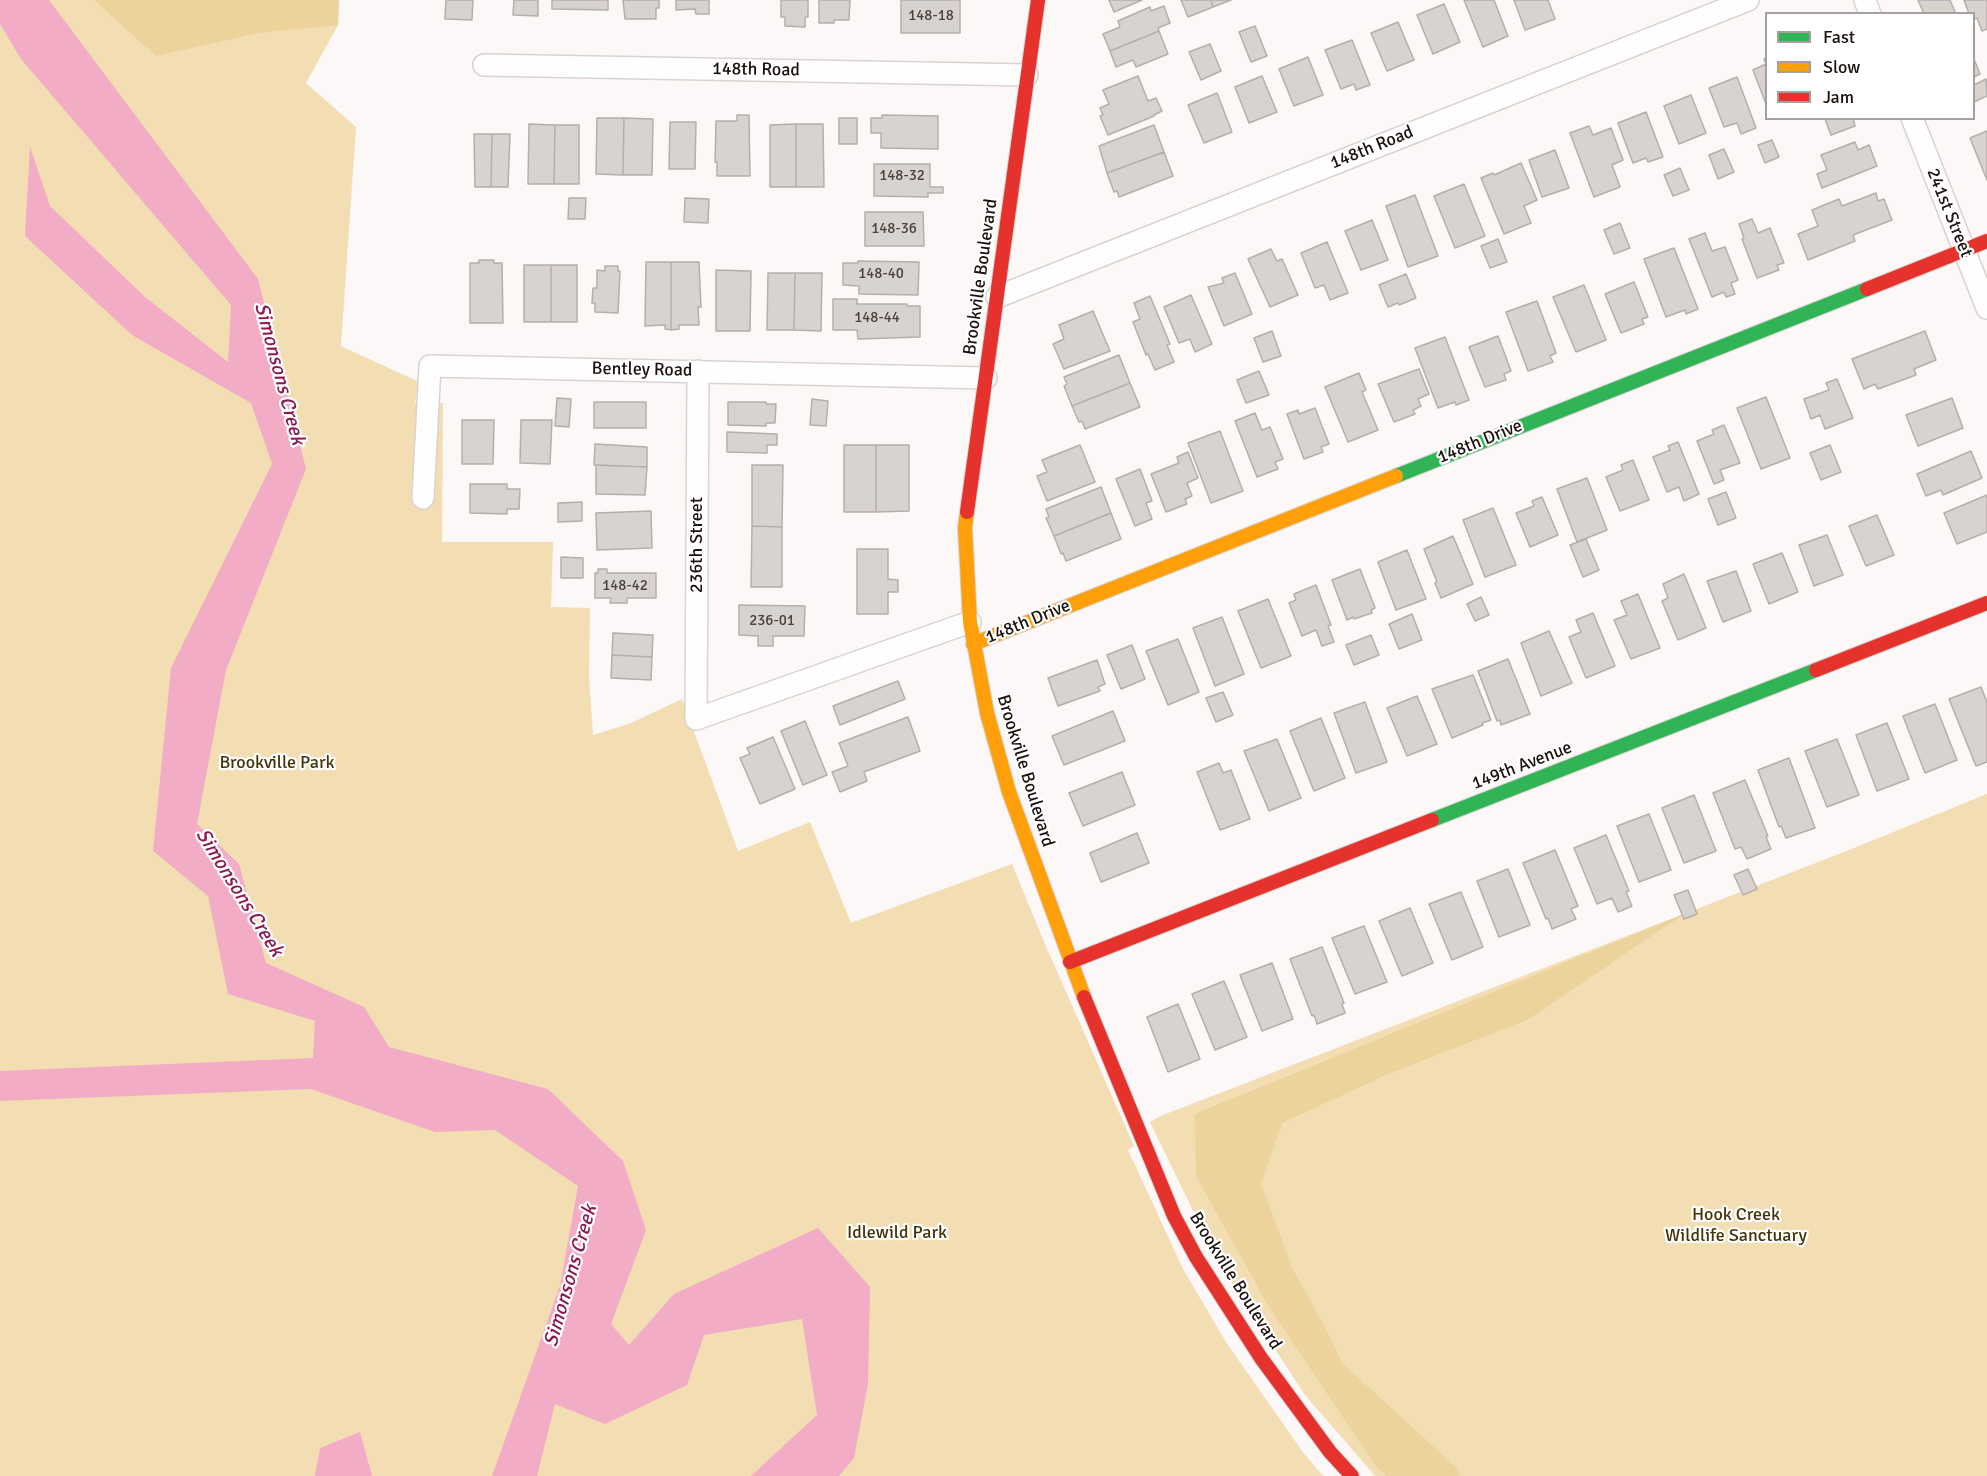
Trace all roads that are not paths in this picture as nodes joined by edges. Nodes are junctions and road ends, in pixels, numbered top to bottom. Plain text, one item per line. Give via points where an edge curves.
1 (1038, 0) edge
2 (1748, 0) edge
3 (484, 65) dead end
4 (1027, 75) junction
5 (1913, 120) edge
6 (1987, 241) edge
7 (1964, 250) junction
8 (997, 297) junction
9 (1987, 308) edge
10 (698, 371) junction
11 (986, 378) junction
12 (423, 498) dead end
13 (1987, 603) edge
14 (970, 622) junction
15 (973, 644) junction
16 (696, 718) joint
17 (1070, 962) junction
18 (1352, 1476) edge

1 - 4 street, Brookville Boulevard
2 - 8 street, 148th Road
3 - 4 street, 148th Road
4 - 8 street, Brookville Boulevard
5 - 7 street, 241st Street
6 - 7 street, 148th Drive
7 - 9 street, 241st Street
7 - 15 street, 148th Drive
8 - 11 street, Brookville Boulevard
10 - 11 street, Bentley Road
10 - 12 street, Bentley Road via 430,366
10 - 16 street, 236th Street
11 - 14 street, Brookville Boulevard via 965,528
13 - 17 street, 149th Avenue
14 - 15 street, Brookville Boulevard
14 - 16 street, 148th Drive
15 - 17 street, Brookville Boulevard via 1009,792
17 - 18 street, Brookville Boulevard via 1174,1216 1196,1257 1261,1358

